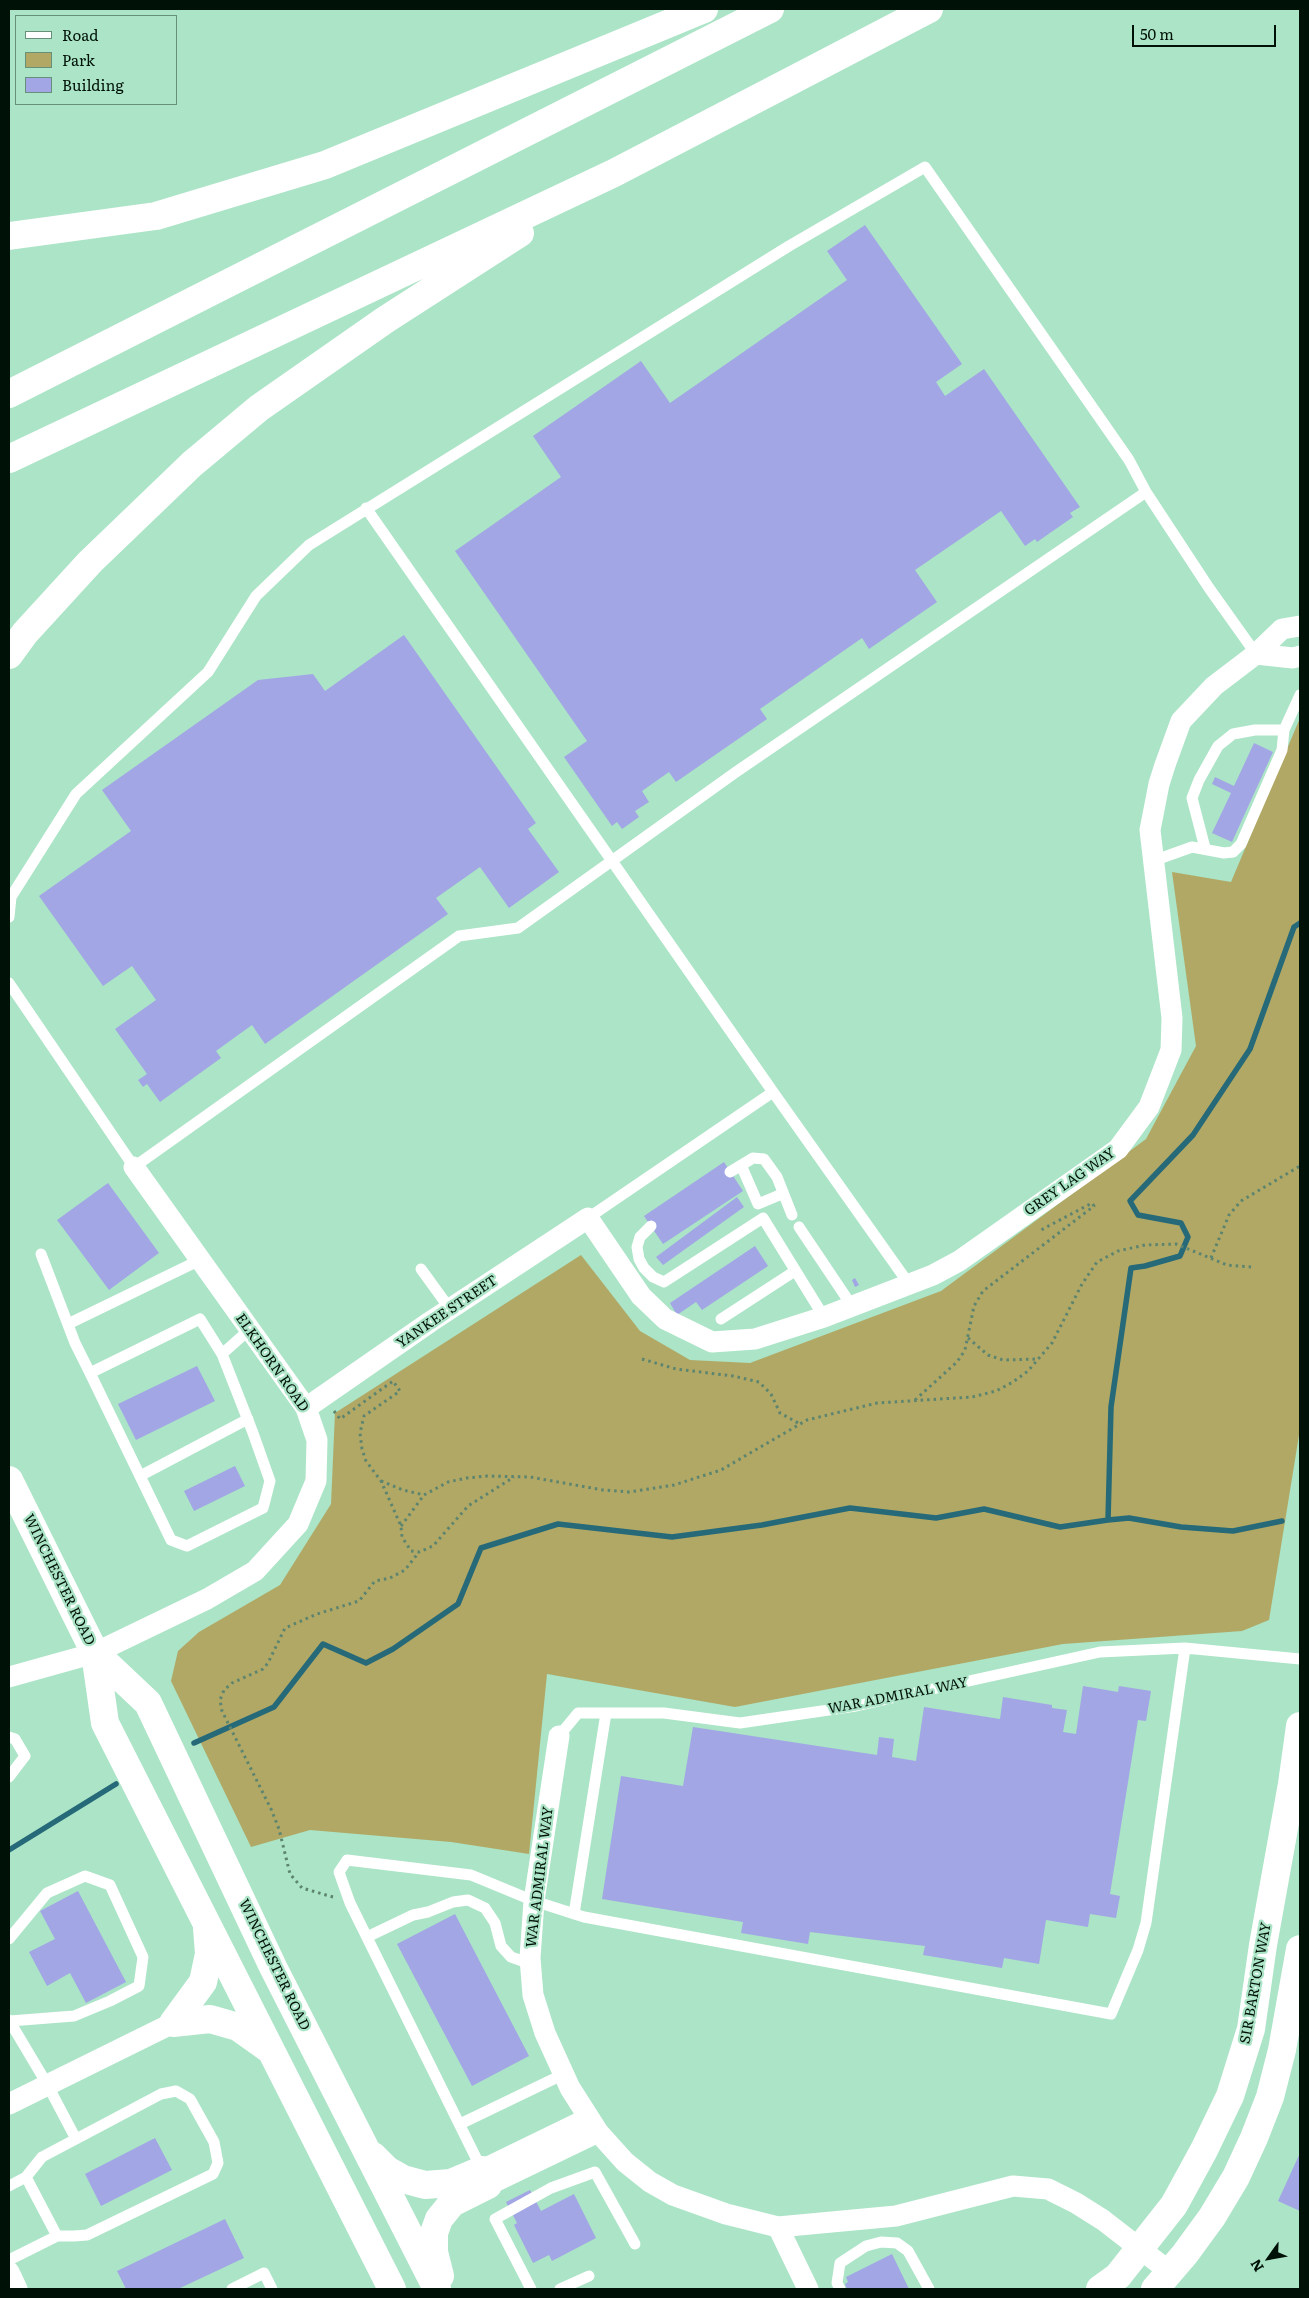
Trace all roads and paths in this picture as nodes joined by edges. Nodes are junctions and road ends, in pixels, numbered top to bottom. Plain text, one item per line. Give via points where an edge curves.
1 (704, 9) edge
2 (770, 9) edge
3 (929, 9) edge
4 (614, 173) junction
5 (9, 236) edge
6 (9, 394) edge
7 (9, 459) edge
8 (1146, 492) junction
9 (366, 508) junction
10 (1300, 626) edge
11 (9, 654) edge
12 (1256, 654) junction
13 (1300, 656) edge
14 (1300, 696) edge
15 (1284, 730) junction
16 (1205, 848) junction
17 (613, 860) junction
18 (1153, 861) junction
19 (9, 917) edge
20 (9, 983) edge
21 (773, 1092) junction
22 (741, 1165) junction
23 (1300, 1166) edge
24 (134, 1167) junction
25 (730, 1172) dead end
26 (782, 1194) junction
27 (758, 1204) junction
28 (792, 1215) dead end
29 (588, 1218) junction
30 (763, 1218) junction
31 (651, 1226) dead end
32 (799, 1227) dead end
33 (1033, 1234) dead end
34 (41, 1254) dead end
35 (1211, 1258) junction
36 (200, 1260) junction
37 (1251, 1268) dead end
38 (421, 1269) dead end
39 (794, 1271) junction
40 (909, 1284) junction
41 (852, 1306) junction
42 (450, 1309) junction
43 (824, 1317) junction
44 (722, 1319) dead end
45 (68, 1324) junction
46 (249, 1330) junction
47 (968, 1338) junction
48 (222, 1354) junction
49 (642, 1359) dead end
50 (1040, 1359) junction
51 (90, 1373) junction
52 (324, 1395) junction
53 (915, 1401) junction
54 (306, 1408) junction
55 (248, 1419) junction
56 (801, 1424) junction
57 (140, 1476) junction
58 (516, 1476) junction
59 (9, 1480) edge
60 (381, 1480) junction
61 (424, 1495) junction
62 (401, 1526) junction
63 (419, 1552) junction
64 (1185, 1648) junction
65 (95, 1653) junction
66 (1300, 1660) edge
67 (9, 1678) edge
68 (606, 1713) junction
69 (1300, 1726) edge
70 (559, 1736) joint
71 (9, 1737) edge
72 (9, 1777) edge
73 (534, 1901) junction
74 (350, 1903) junction
75 (574, 1914) junction
76 (206, 1921) junction
77 (367, 1937) junction
78 (9, 1939) edge
79 (1300, 1949) edge
80 (531, 1964) junction
81 (9, 2021) edge
82 (173, 2023) junction
83 (272, 2051) junction
84 (564, 2074) junction
85 (47, 2084) junction
86 (9, 2104) edge
87 (460, 2124) junction
88 (593, 2125) junction
89 (76, 2139) junction
90 (364, 2147) junction
91 (26, 2177) junction
92 (485, 2177) junction
93 (9, 2186) edge
94 (778, 2226) junction
95 (57, 2236) junction
96 (635, 2244) dead end
97 (1140, 2249) junction
98 (9, 2260) edge
99 (9, 2272) edge
100 (588, 2276) dead end
101 (1167, 2283) edge
102 (17, 2289) edge
103 (232, 2289) edge
104 (272, 2289) edge
105 (392, 2289) edge
106 (437, 2289) edge
107 (443, 2289) edge
108 (531, 2289) edge
109 (560, 2289) edge
110 (808, 2289) edge
111 (840, 2289) edge
112 (929, 2289) edge
113 (1100, 2289) edge

1 - 5 main road via 325,165 156,216
2 - 6 main road
3 - 4 main road
4 - 7 main road
4 - 11 main road via 385,320 259,408 192,464 90,562
8 - 9 lane via 1129,460 925,167 789,246
8 - 12 lane
8 - 17 lane via 743,767
9 - 17 lane
9 - 19 lane via 309,545 256,596 208,672 76,794 11,897
10 - 12 street, GREY LAG WAY via 1282,629
12 - 13 street
12 - 18 street, GREY LAG WAY via 1214,686 1181,721 1159,784 1150,830
14 - 15 lane
15 - 16 lane via 1282,750 1241,844 1233,852 1224,853
15 - 16 lane via 1233,734 1218,746 1192,798
16 - 18 lane via 1192,847
17 - 21 lane
17 - 24 lane via 518,928 459,936
18 - 40 street, GREY LAG WAY via 1163,926 1172,1050 1149,1107 1118,1150 959,1261
20 - 24 lane
21 - 29 lane
21 - 40 lane
22 - 25 lane
22 - 26 lane via 753,1158 764,1159 777,1177
22 - 27 lane
23 - 35 path via 1241,1201 1229,1215
24 - 36 street, ELKHORN ROAD
26 - 27 lane
26 - 28 lane
27 - 30 lane
29 - 42 street, YANKEE STREET
29 - 43 street, GREY LAG WAY via 641,1296 665,1319 712,1342 755,1339
30 - 31 lane via 664,1282 653,1277 639,1259 637,1247 640,1236
30 - 39 lane
32 - 41 lane
33 - 47 path via 1092,1204 1094,1206 983,1291 974,1306
34 - 45 lane
35 - 37 path via 1227,1265
35 - 50 path via 1176,1244 1118,1250 1098,1262 1082,1284 1052,1343
36 - 45 lane
36 - 46 street, ELKHORN ROAD
38 - 42 lane
39 - 43 lane
39 - 44 lane
40 - 41 street, GREY LAG WAY
41 - 43 street, GREY LAG WAY
42 - 52 street, YANKEE STREET
45 - 51 lane
46 - 48 lane
46 - 54 street, ELKHORN ROAD
47 - 50 path via 988,1355 1003,1360
47 - 53 path via 957,1362
48 - 51 lane via 200,1319
48 - 55 lane
49 - 56 path via 676,1369 759,1382 771,1394 780,1413
50 - 53 path via 1028,1372 996,1391 972,1397
51 - 57 lane
52 - 54 street, YANKEE STREET
52 - 60 path via 340,1419 393,1381 400,1391 364,1416 360,1433 366,1461
53 - 56 path via 851,1408
54 - 65 street, ELKHORN ROAD via 317,1440 316,1481 298,1524 255,1570 207,1599
55 - 57 lane
55 - 57 lane via 270,1481 263,1508 186,1546 171,1540
56 - 58 path via 721,1470 674,1485 629,1492
58 - 61 path via 467,1478 448,1482
58 - 63 path via 468,1506 432,1546
59 - 65 main road, WINCHESTER ROAD
60 - 61 path
60 - 62 path
61 - 62 path
62 - 63 path via 406,1544 411,1551
63 - 74 path via 406,1570 375,1581 360,1601 285,1628 263,1669 232,1683 220,1700 227,1721 271,1809 290,1874 302,1888
64 - 66 lane, WAR ADMIRAL WAY
64 - 68 lane, WAR ADMIRAL WAY via 1100,1652 856,1706 740,1723 664,1713
64 - 75 lane via 1146,1922 1111,2014 662,1933
65 - 67 street, ELKHORN ROAD
65 - 76 main road, WINCHESTER ROAD via 105,1723
65 - 90 main road, WINCHESTER ROAD via 148,1703 272,1967
68 - 70 lane, WAR ADMIRAL WAY via 578,1713
68 - 75 lane
69 - 97 main road, SIR BARTON WAY via 1250,2030 1230,2096 1174,2205
70 - 73 street, WAR ADMIRAL WAY
71 - 72 lane via 15,1739 25,1756
73 - 74 lane via 471,1875 346,1860 339,1872
73 - 75 lane
73 - 80 street, WAR ADMIRAL WAY
74 - 77 lane
76 - 82 main road via 209,1954 203,1982
76 - 83 main road, WINCHESTER ROAD
77 - 80 lane via 413,1915 468,1900 485,1908 495,1923 501,1946 511,1957
77 - 87 lane
78 - 81 lane via 47,1893 85,1876 110,1885 143,1957 139,1986 110,2001 74,2016
79 - 101 main road via 1282,2050 1270,2097 1254,2138 1212,2217
80 - 84 street, WAR ADMIRAL WAY via 533,1995 544,2033
81 - 85 lane
82 - 83 main road via 210,2020 238,2027
82 - 85 street
83 - 105 main road, WINCHESTER ROAD
84 - 87 lane
84 - 88 street, WAR ADMIRAL WAY
85 - 86 street
85 - 89 lane
87 - 92 lane
88 - 92 street
88 - 94 street, WAR ADMIRAL WAY via 625,2162 673,2195 726,2214
89 - 91 lane via 42,2157
89 - 95 lane via 161,2094 176,2091 190,2099 214,2142 218,2163 212,2174 86,2236
90 - 92 main road via 387,2170 402,2179 425,2185
90 - 106 main road, WINCHESTER ROAD
91 - 93 lane
91 - 95 lane
92 - 107 main road via 452,2203 439,2218 434,2233 434,2252
94 - 97 street, WAR ADMIRAL WAY via 896,2216 1013,2186 1030,2186 1048,2189 1076,2202
94 - 110 street
95 - 98 lane
96 - 108 lane via 594,2172 551,2188 495,2219
97 - 101 street, WAR ADMIRAL WAY
97 - 113 main road, SIR BARTON WAY via 1118,2276
99 - 102 street
100 - 109 lane
103 - 104 lane via 264,2273
111 - 112 lane via 837,2283 840,2263 866,2246 881,2242 897,2243 908,2251

